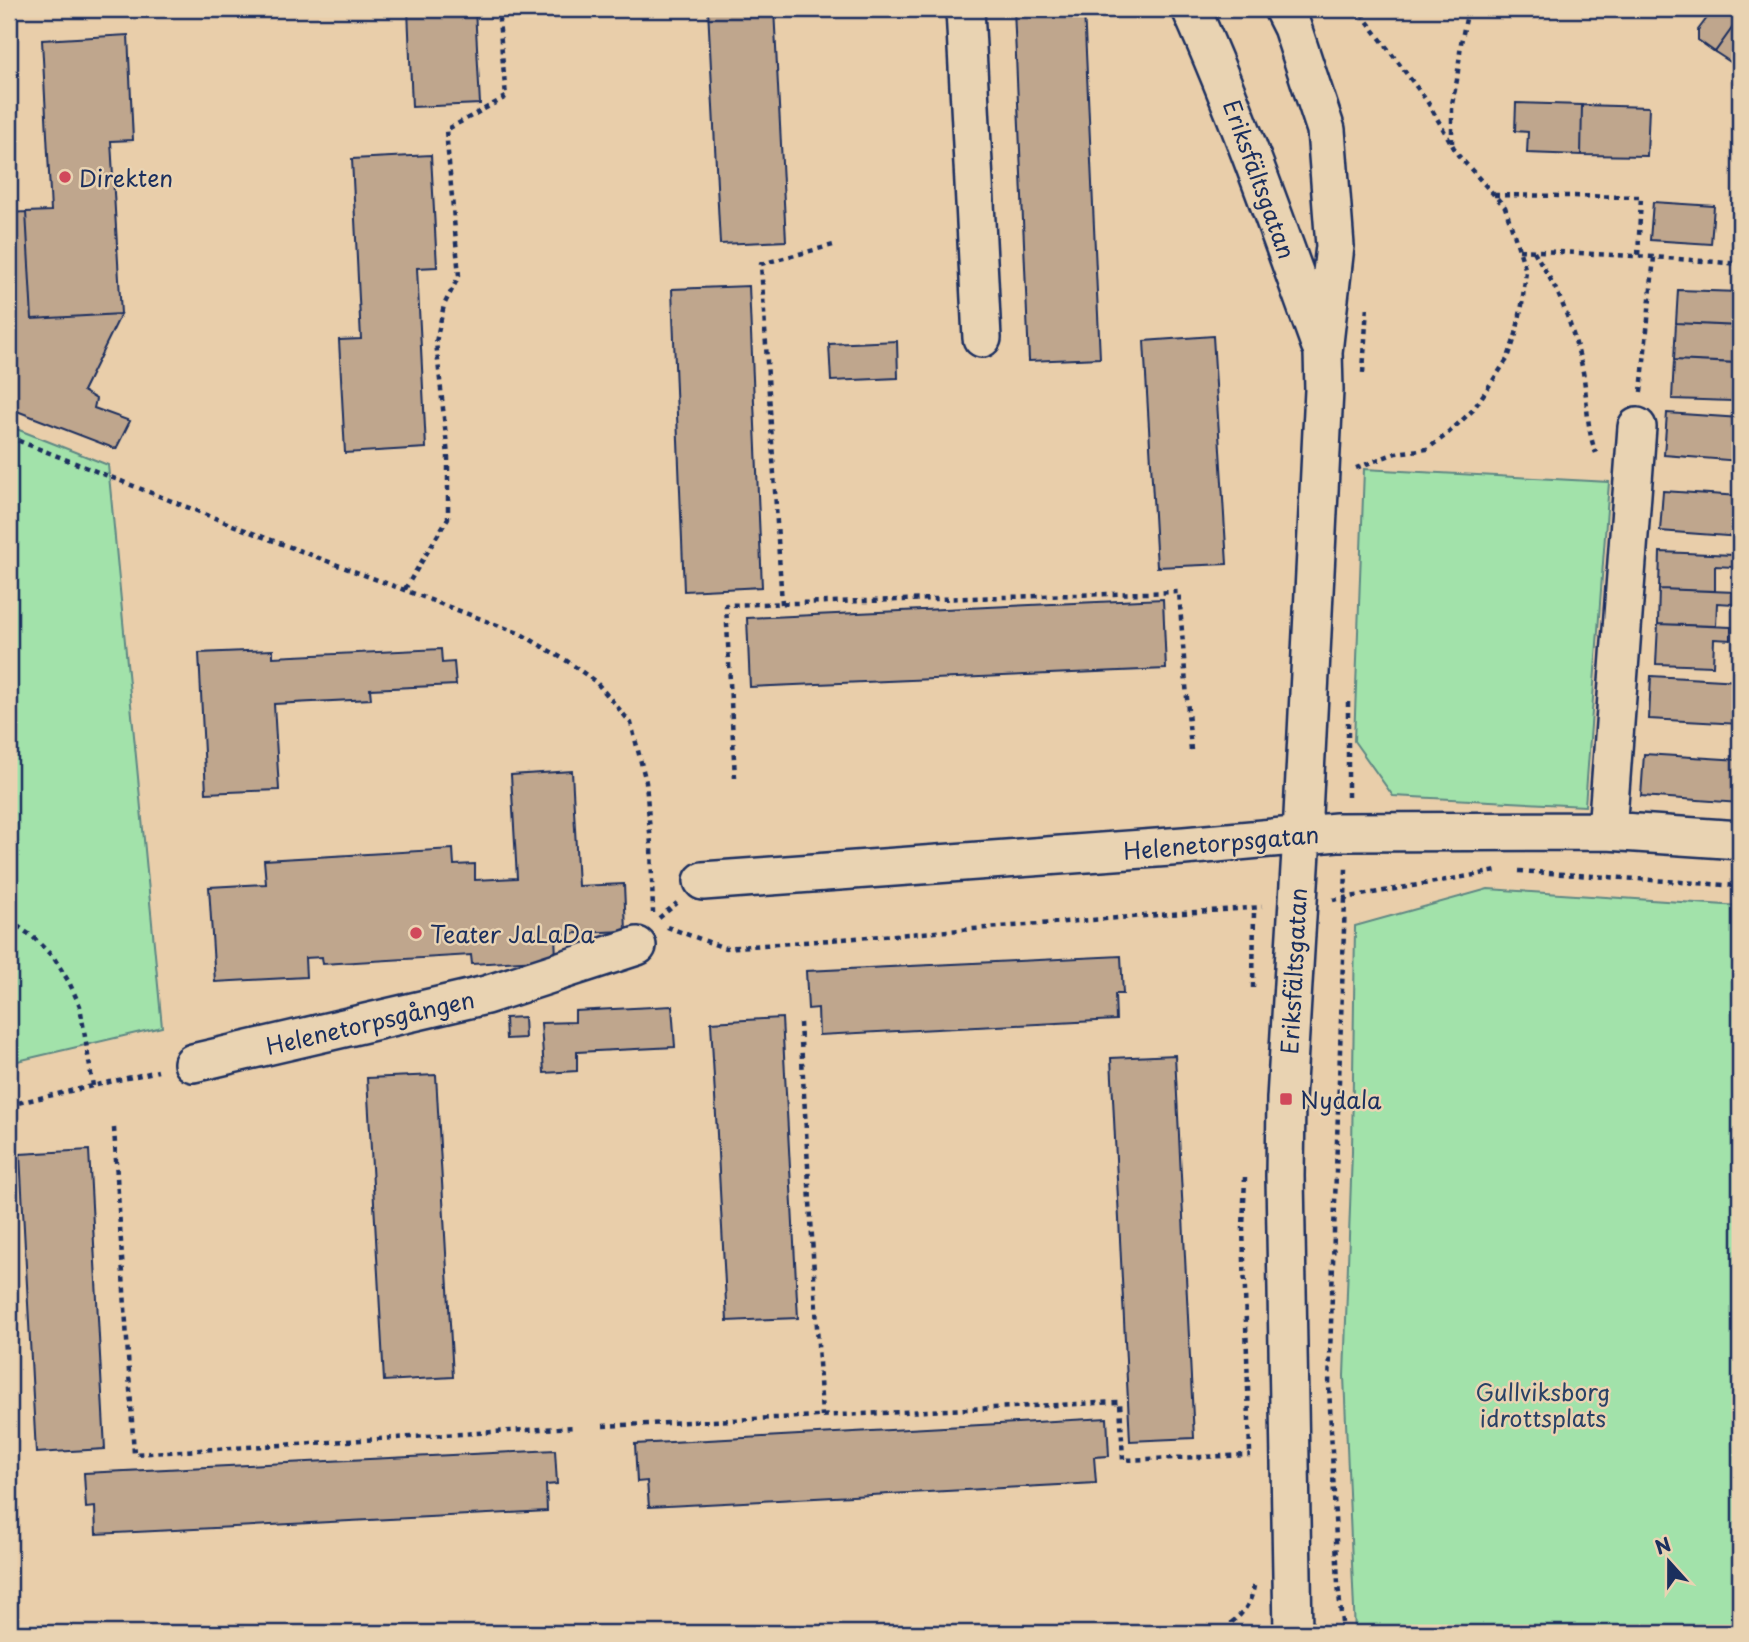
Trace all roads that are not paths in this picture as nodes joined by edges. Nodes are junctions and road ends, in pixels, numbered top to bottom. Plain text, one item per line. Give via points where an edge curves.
1 (965, 9) edge
2 (1191, 9) edge
3 (1283, 9) edge
4 (982, 338) dead end
5 (1322, 352) junction
6 (1637, 427) road end
7 (1607, 831) junction
8 (1302, 835) junction
9 (1740, 840) edge
10 (703, 881) road end
11 (645, 934) road end
12 (194, 1063) road end
13 (1293, 1633) edge

1 - 4 street
2 - 5 street, Eriksfältsgatan via 1223,80
3 - 5 street, Eriksfältsgatan via 1326,130 1335,246
5 - 8 street, Eriksfältsgatan via 1324,390
6 - 7 street
7 - 8 street, Helenetorpsgatan
7 - 9 street, Helenetorpsgatan
8 - 10 street, Helenetorpsgatan
8 - 13 street, Eriksfältsgatan via 1285,1176
11 - 12 street, Helenetorpsgången via 486,995

